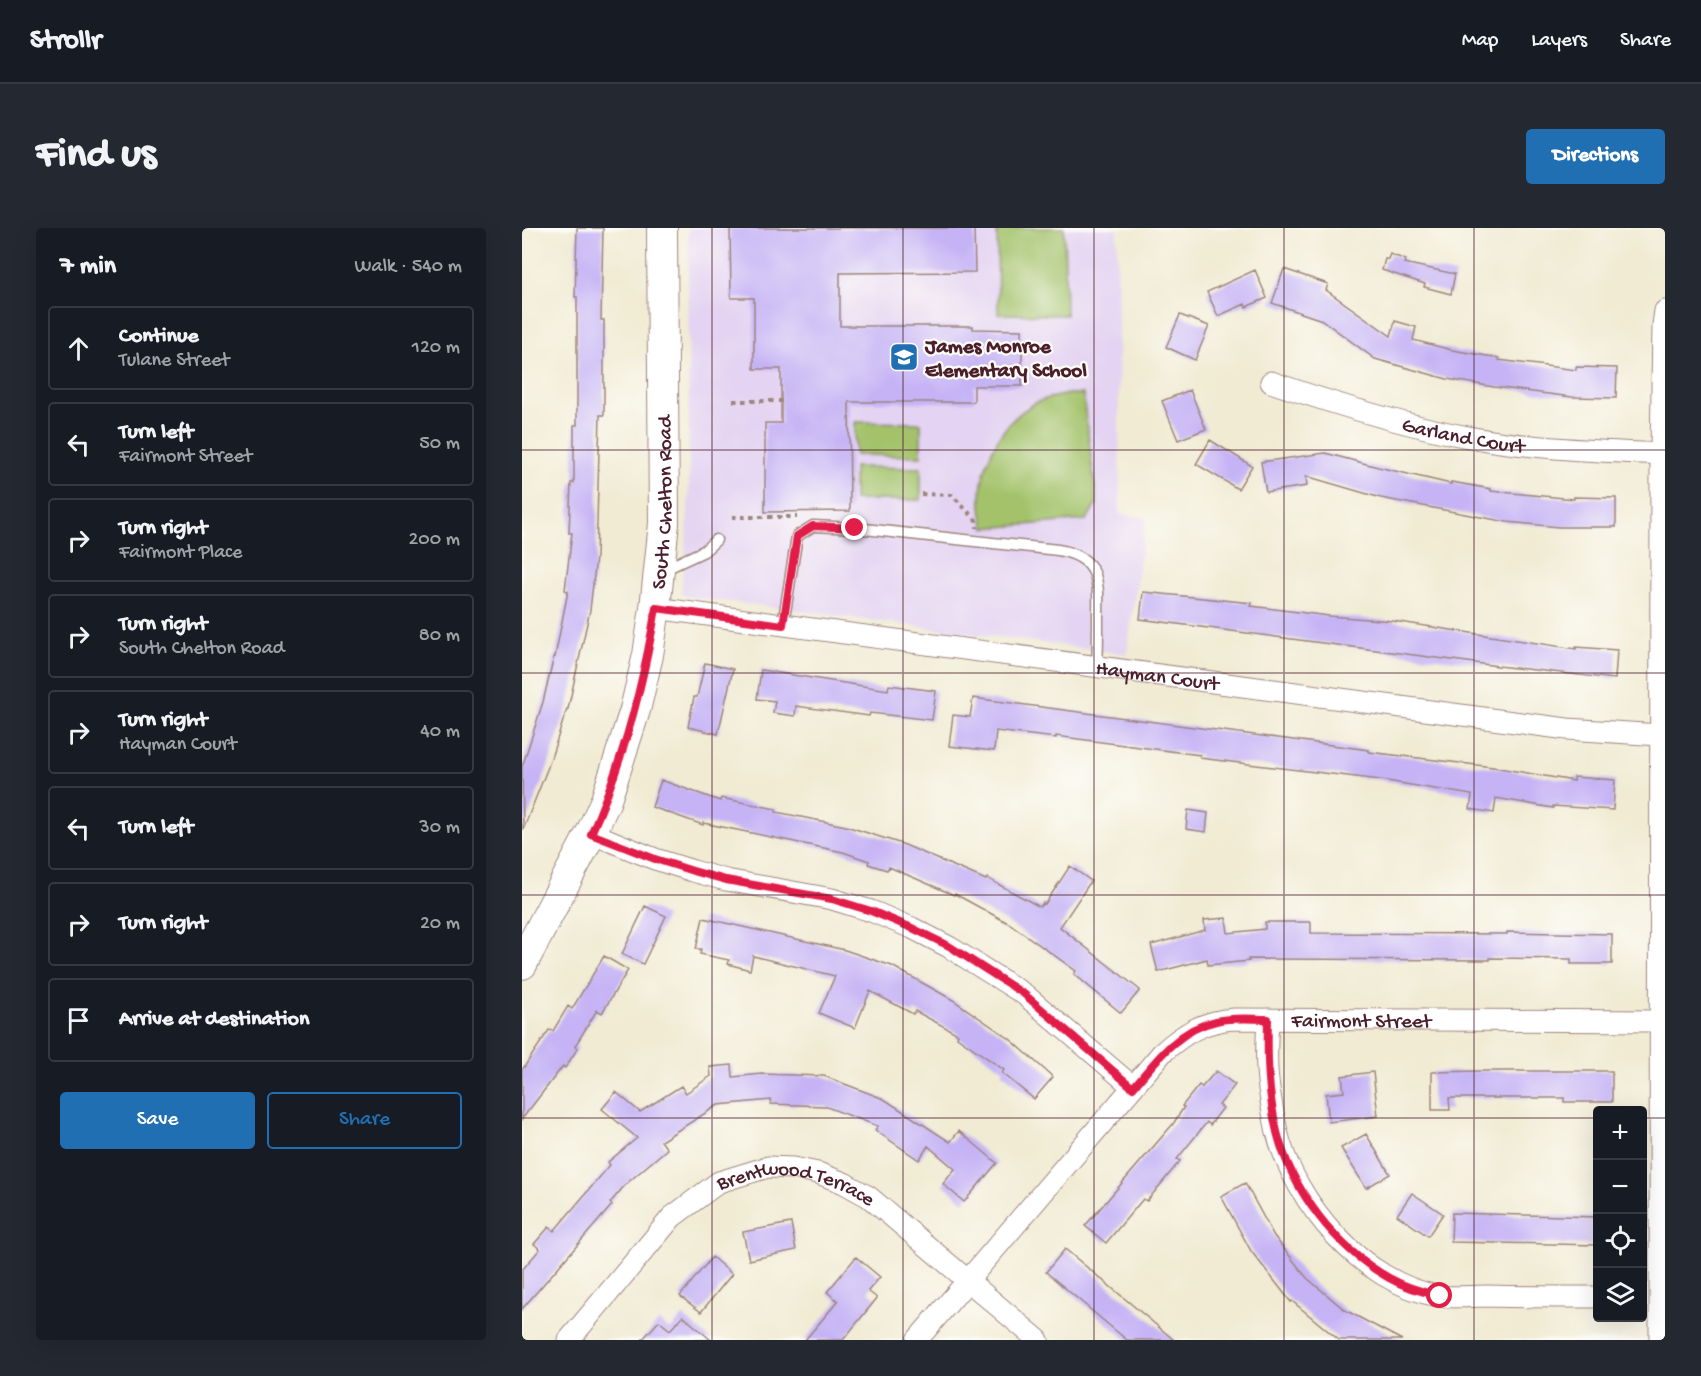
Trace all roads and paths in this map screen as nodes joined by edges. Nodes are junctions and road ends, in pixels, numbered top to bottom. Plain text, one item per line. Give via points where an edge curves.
1 (662, 228) edge
2 (1665, 311) edge
3 (1271, 382) dead end
4 (734, 401) dead end
5 (782, 401) dead end
6 (1661, 454) junction
7 (921, 494) dead end
8 (977, 529) dead end
9 (716, 540) dead end
10 (660, 572) junction
11 (656, 608) junction
12 (783, 625) junction
13 (1097, 667) junction
14 (1660, 735) junction
15 (591, 834) junction
16 (522, 964) edge
17 (1268, 1019) junction
18 (1660, 1022) junction
19 (1662, 1055) edge
20 (1133, 1088) junction
21 (1662, 1238) edge
22 (966, 1281) junction
23 (1593, 1297) edge
24 (1656, 1298) edge
25 (570, 1340) edge
26 (916, 1340) edge
27 (1038, 1340) edge
28 (1660, 1340) edge

1 - 10 main road, South Chelton Road via 664,523
2 - 6 street
3 - 6 street, Garland Court via 1329,403 1474,438
4 - 5 path
6 - 14 street
7 - 8 path via 952,495 976,520
9 - 10 lane via 704,551
10 - 11 main road, South Chelton Road
11 - 12 street, Hayman Court
11 - 15 main road, South Chelton Road via 635,710 606,801
12 - 13 street, Hayman Court
12 - 13 lane via 797,536 813,526 1058,550 1087,561 1099,586
13 - 14 street, Hayman Court via 1568,729
14 - 18 street
15 - 16 main road, South Chelton Road
15 - 20 street via 693,871 832,899 912,928 949,946 1024,994
17 - 18 street, Fairmont Street
17 - 20 street, Fairmont Street via 1217,1020 1197,1027 1162,1053
17 - 23 street via 1267,1069 1278,1134 1305,1194 1343,1244 1388,1278 1440,1296
18 - 19 street
19 - 21 street
20 - 22 street, Fairmont Street
21 - 24 street
22 - 25 street, Brentwood Terrace via 869,1197 818,1173 768,1167 719,1182 672,1217
22 - 26 street, Fairmont Street
22 - 27 street, Brentwood Terrace
24 - 28 street

